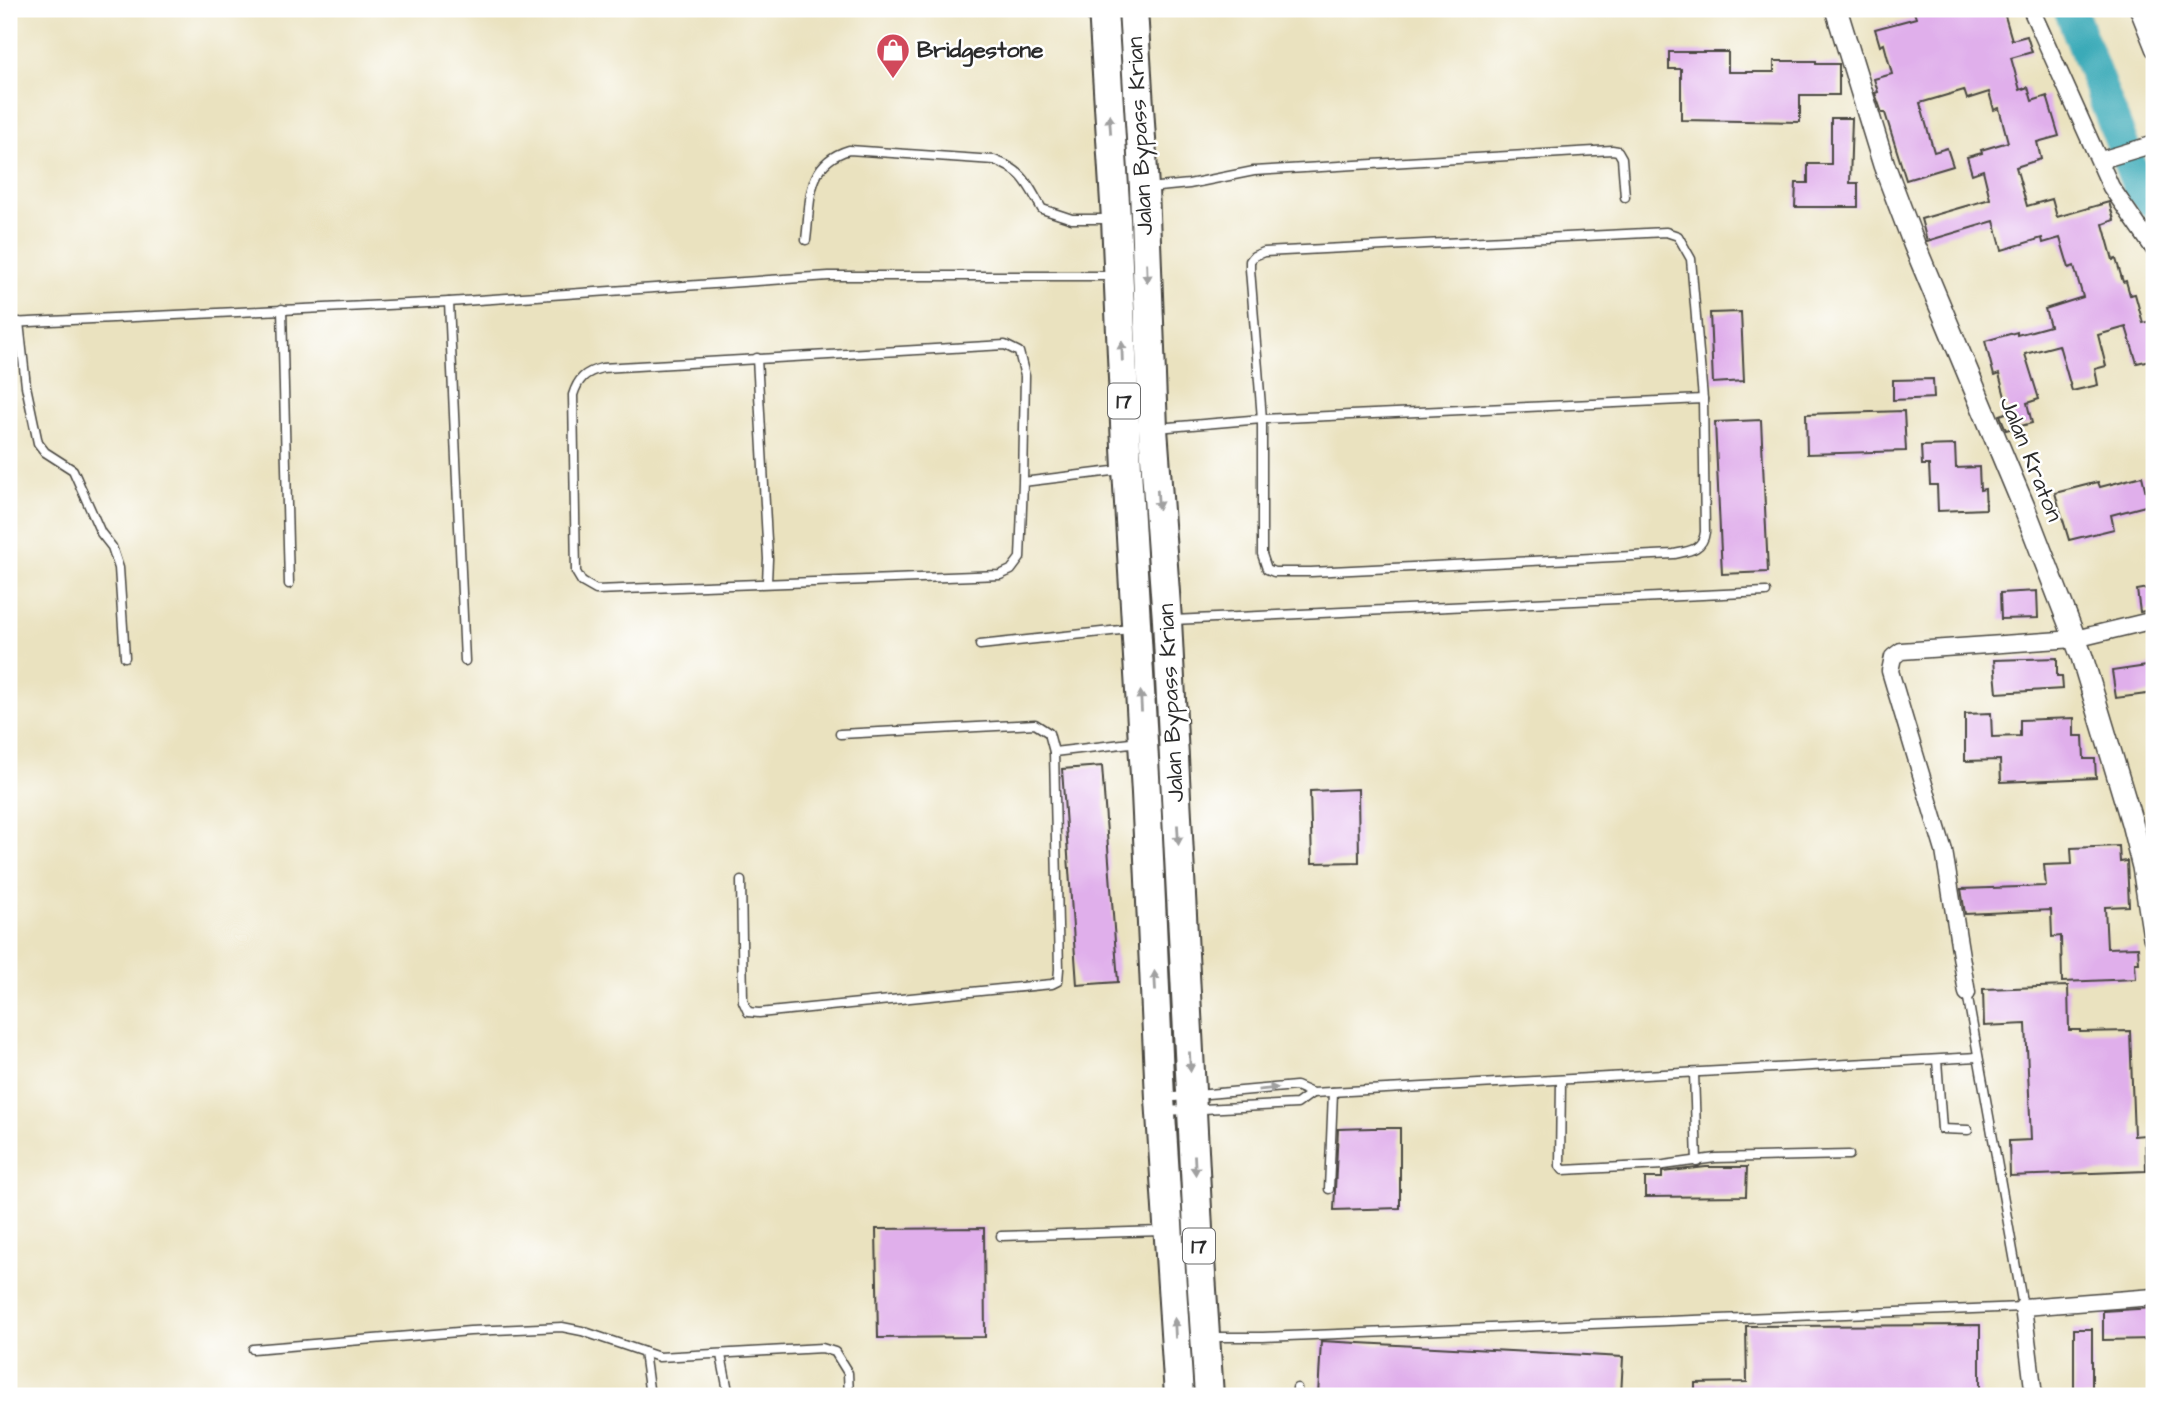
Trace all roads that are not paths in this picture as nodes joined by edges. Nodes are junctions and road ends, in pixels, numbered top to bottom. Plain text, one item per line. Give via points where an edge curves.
1 (1103, 9) edge
2 (1133, 9) edge
3 (1836, 9) edge
4 (2031, 9) edge
5 (2138, 9) edge
6 (2154, 49) edge
7 (2154, 144) edge
8 (2101, 160) junction
9 (1144, 188) junction
10 (1625, 197) dead end
11 (1116, 219) junction
12 (806, 240) dead end
13 (2154, 249) edge
14 (1118, 276) junction
15 (449, 302) junction
16 (282, 309) junction
17 (19, 322) junction
18 (9, 323) edge
19 (757, 358) junction
20 (1703, 399) junction
21 (1262, 419) junction
22 (1153, 429) junction
23 (1127, 469) junction
24 (1023, 482) junction
25 (767, 582) junction
26 (289, 583) dead end
27 (1766, 592) dead end
28 (1167, 620) junction
29 (2154, 620) edge
30 (1136, 628) junction
31 (2075, 639) junction
32 (980, 645) dead end
33 (125, 657) dead end
34 (465, 661) dead end
35 (840, 734) dead end
36 (1143, 741) junction
37 (1054, 752) junction
38 (741, 881) dead end
39 (2154, 937) edge
40 (1967, 993) joint
41 (1978, 1057) junction
42 (1937, 1059) junction
43 (1694, 1073) junction
44 (1561, 1080) junction
45 (1333, 1092) junction
46 (1312, 1093) junction
47 (1192, 1103) junction
48 (1161, 1105) junction
49 (1968, 1130) dead end
50 (1849, 1155) dead end
51 (1697, 1162) junction
52 (1329, 1189) dead end
53 (1169, 1231) junction
54 (1001, 1236) dead end
55 (2154, 1297) edge
56 (2023, 1307) junction
57 (1206, 1337) junction
58 (253, 1349) dead end
59 (644, 1352) junction
60 (721, 1355) junction
61 (650, 1396) edge
62 (729, 1396) edge
63 (849, 1396) edge
64 (1179, 1396) edge
65 (1209, 1396) edge
66 (2034, 1396) edge

11 -> 1 highway, Jalan Bypass Krian / 17
2 - 9 highway, Jalan Bypass Krian / 17
3 - 31 street, Jalan Kraton via 1884,166
4 - 8 street
5 - 6 street
7 - 8 street
8 - 13 street via 2111,187
9 - 10 lane via 1254,171 1612,150 1622,158
9 -> 22 highway, Jalan Bypass Krian / 17
11 - 12 lane via 1072,219 1042,209 1024,178 1011,166 994,160 849,150 826,161 814,178
11 - 14 highway, Jalan Bypass Krian / 17
14 - 15 lane via 829,276
23 -> 14 highway, Jalan Bypass Krian / 17
15 - 16 lane
15 - 34 lane
16 - 17 lane
16 - 26 lane
17 - 18 lane
17 - 33 lane via 38,443 73,470 101,533 113,547 119,568
19 - 24 lane via 1005,345 1019,352 1025,376
19 - 25 lane
19 - 25 lane via 601,368 583,376 573,395 576,572 587,586 607,591
20 - 21 lane
20 - 21 lane via 1705,532 1702,543 1691,551 1311,572 1274,572 1264,564
20 - 21 lane via 1691,259 1678,236 1666,232 1257,253 1250,269
21 - 22 lane
22 -> 28 highway, Jalan Bypass Krian / 17
23 - 24 lane
23 - 30 highway, Jalan Bypass Krian / 17
24 - 25 lane via 1020,558 1000,575
27 - 28 lane
28 -> 47 highway, Jalan Bypass Krian / 17
29 - 31 street
30 - 32 lane
36 -> 30 highway, Jalan Bypass Krian / 17
31 - 39 street, Jalan Kraton via 2132,823
31 - 40 street via 1901,651 1892,661 1890,671 1944,851
35 - 37 lane via 1035,724 1049,733
36 - 37 lane
48 -> 36 highway, Jalan Bypass Krian / 17
37 - 38 lane via 1059,969 1058,981 1052,984 748,1012 743,1001
40 - 41 lane
41 - 42 lane
41 - 56 lane
42 - 43 lane
42 - 49 lane via 1942,1129
43 - 44 lane
43 - 51 lane
44 - 45 lane
44 - 51 lane via 1563,1170
45 - 46 lane
45 - 52 lane
47 -> 46 lane via 1296,1086
46 - 47 lane via 1297,1104
47 - 48 lane
47 - 48 lane
47 -> 57 highway, Jalan Bypass Krian / 17
48 - 53 highway, Jalan Bypass Krian / 17
50 - 51 lane
53 - 54 lane
64 -> 53 highway, Jalan Bypass Krian / 17
55 - 56 street
56 - 57 lane
56 - 66 street
57 - 65 highway, Jalan Bypass Krian / 17
58 - 59 lane via 562,1327
59 - 60 lane via 659,1357
59 - 61 lane
60 - 62 lane
60 - 63 lane via 822,1348 835,1352 848,1373

